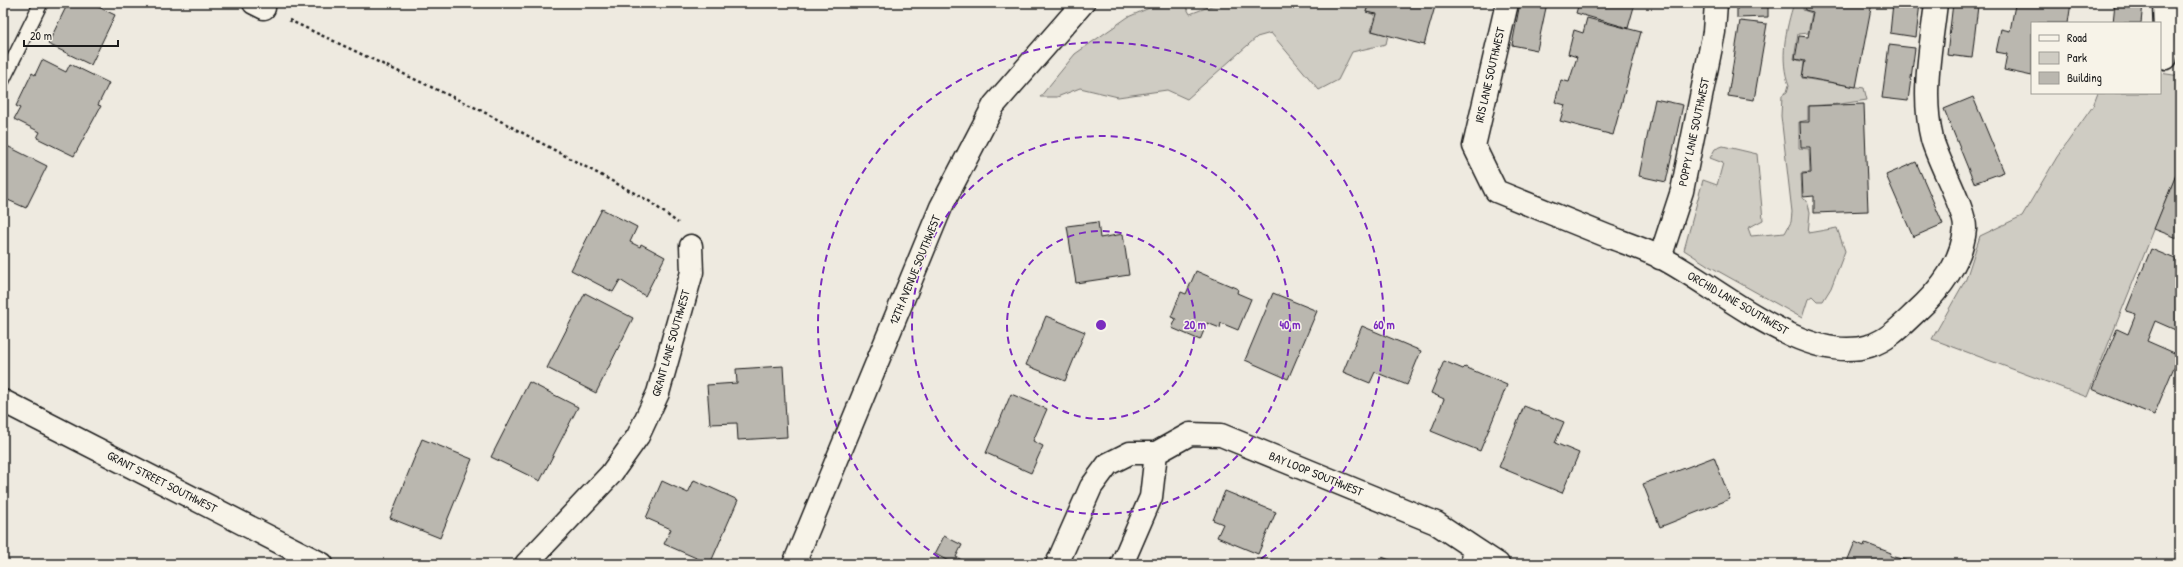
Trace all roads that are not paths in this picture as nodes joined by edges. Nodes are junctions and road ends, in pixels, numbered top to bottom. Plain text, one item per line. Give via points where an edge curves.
1 (41, 3) edge
2 (1083, 3) edge
3 (1507, 3) edge
4 (1716, 3) edge
5 (1936, 3) edge
6 (2164, 3) edge
7 (2166, 58) dead end
8 (3, 80) edge
9 (1474, 146) joint
10 (691, 246) road end
11 (1660, 258) junction
12 (3, 401) edge
13 (1156, 453) junction
14 (1473, 556) edge
15 (322, 564) edge
16 (526, 564) edge
17 (794, 564) edge
18 (1057, 564) edge
19 (1122, 564) edge
20 (1498, 564) edge

1 - 8 lane
2 - 17 street, 12TH AVENUE SOUTHWEST via 994,105 941,207
3 - 9 street, IRIS LANE SOUTHWEST
4 - 11 street, POPPY LANE SOUTHWEST via 1714,32 1682,191
5 - 11 street, ORCHID LANE SOUTHWEST via 1926,112 1933,140 1960,207 1965,228 1951,272 1925,304 1892,334 1872,346 1856,350 1834,349 1802,339 1764,321
6 - 7 street
9 - 11 street, ORCHID LANE SOUTHWEST via 1496,191
10 - 16 street, GRANT LANE SOUTHWEST via 692,272 658,393 638,436 612,474
12 - 15 street, GRANT STREET SOUTHWEST
13 - 14 street, BAY LOOP SOUTHWEST via 1190,434 1221,435 1436,523
13 - 18 street, BAY LOOP SOUTHWEST via 1130,453 1108,464 1091,487
13 - 19 street via 1150,497
14 - 20 street, BAY LOOP SOUTHWEST

